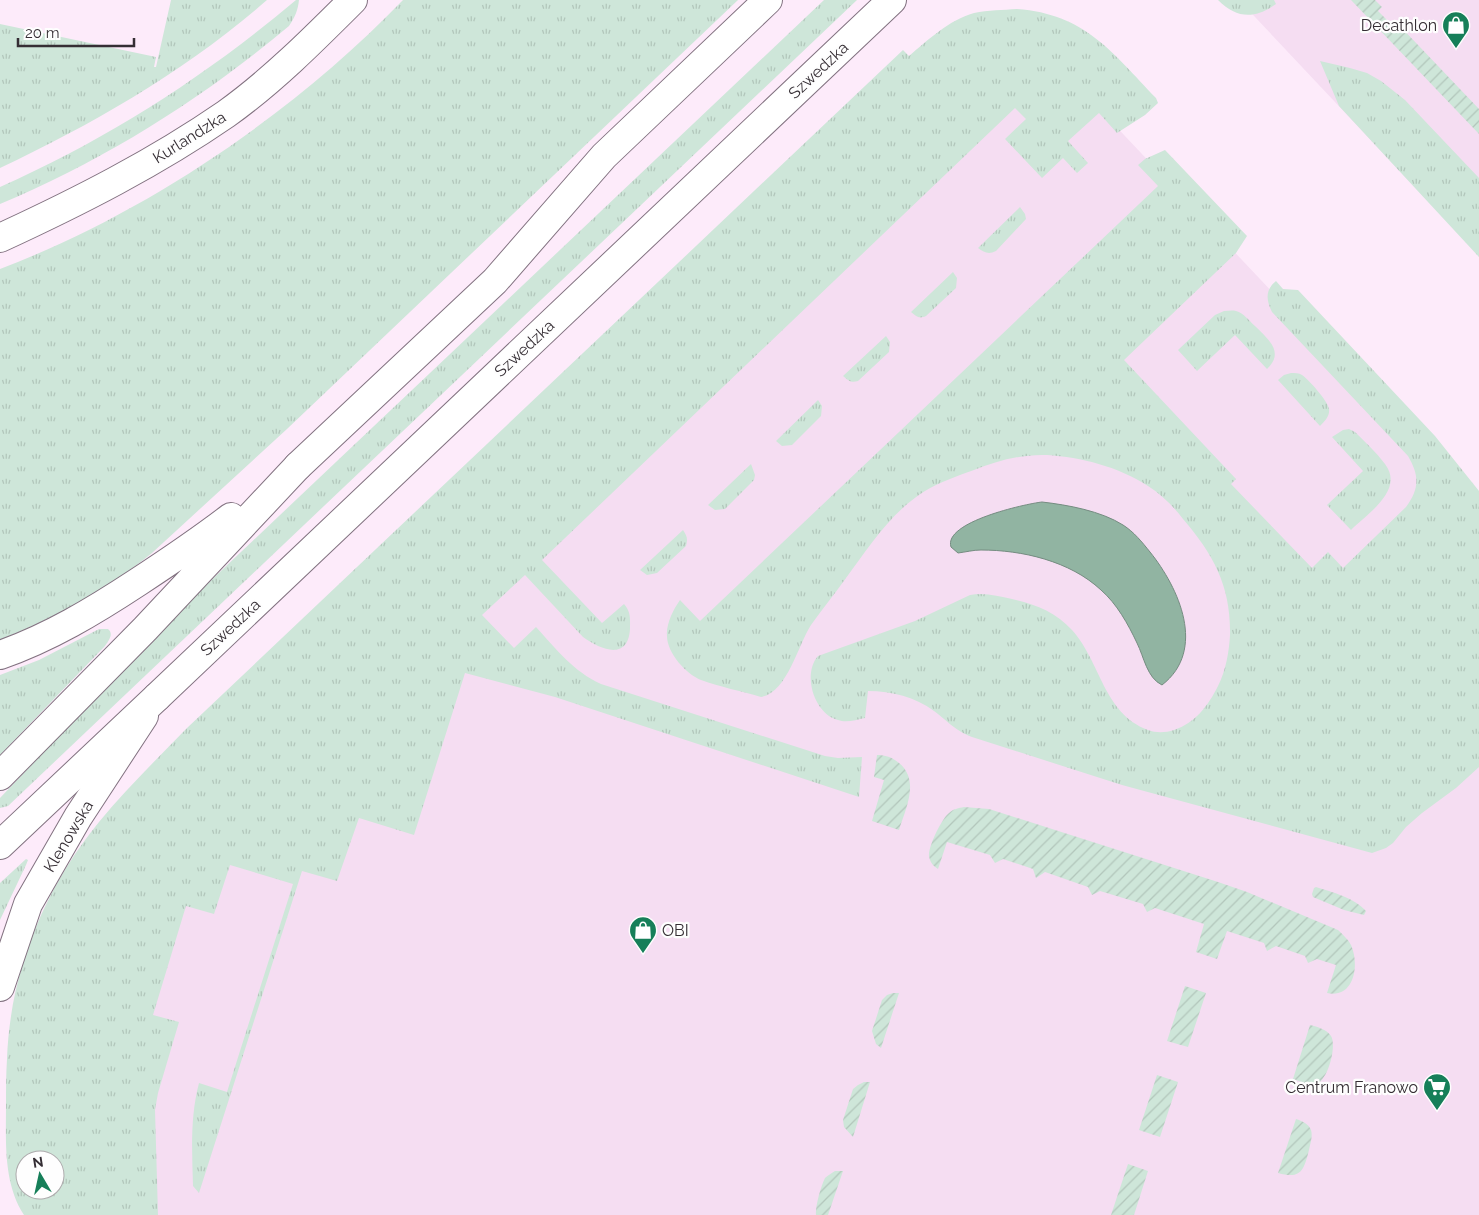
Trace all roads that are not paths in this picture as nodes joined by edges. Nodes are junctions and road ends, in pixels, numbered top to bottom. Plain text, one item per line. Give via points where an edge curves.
1 (354, 0) edge
2 (768, 0) edge
3 (892, 0) edge
4 (0, 238) edge
5 (298, 466) junction
6 (0, 655) edge
7 (157, 697) junction
8 (0, 776) edge
9 (0, 845) edge
10 (0, 987) edge

1 - 4 street, Kurlandzka via 276,73 226,113 138,169
2 - 5 street via 604,156 495,281
3 - 7 street, Szwedzka
5 - 6 street via 197,544 88,615
5 - 8 street via 145,629
7 - 9 street
7 - 10 street, Klenowska via 78,817 28,904

